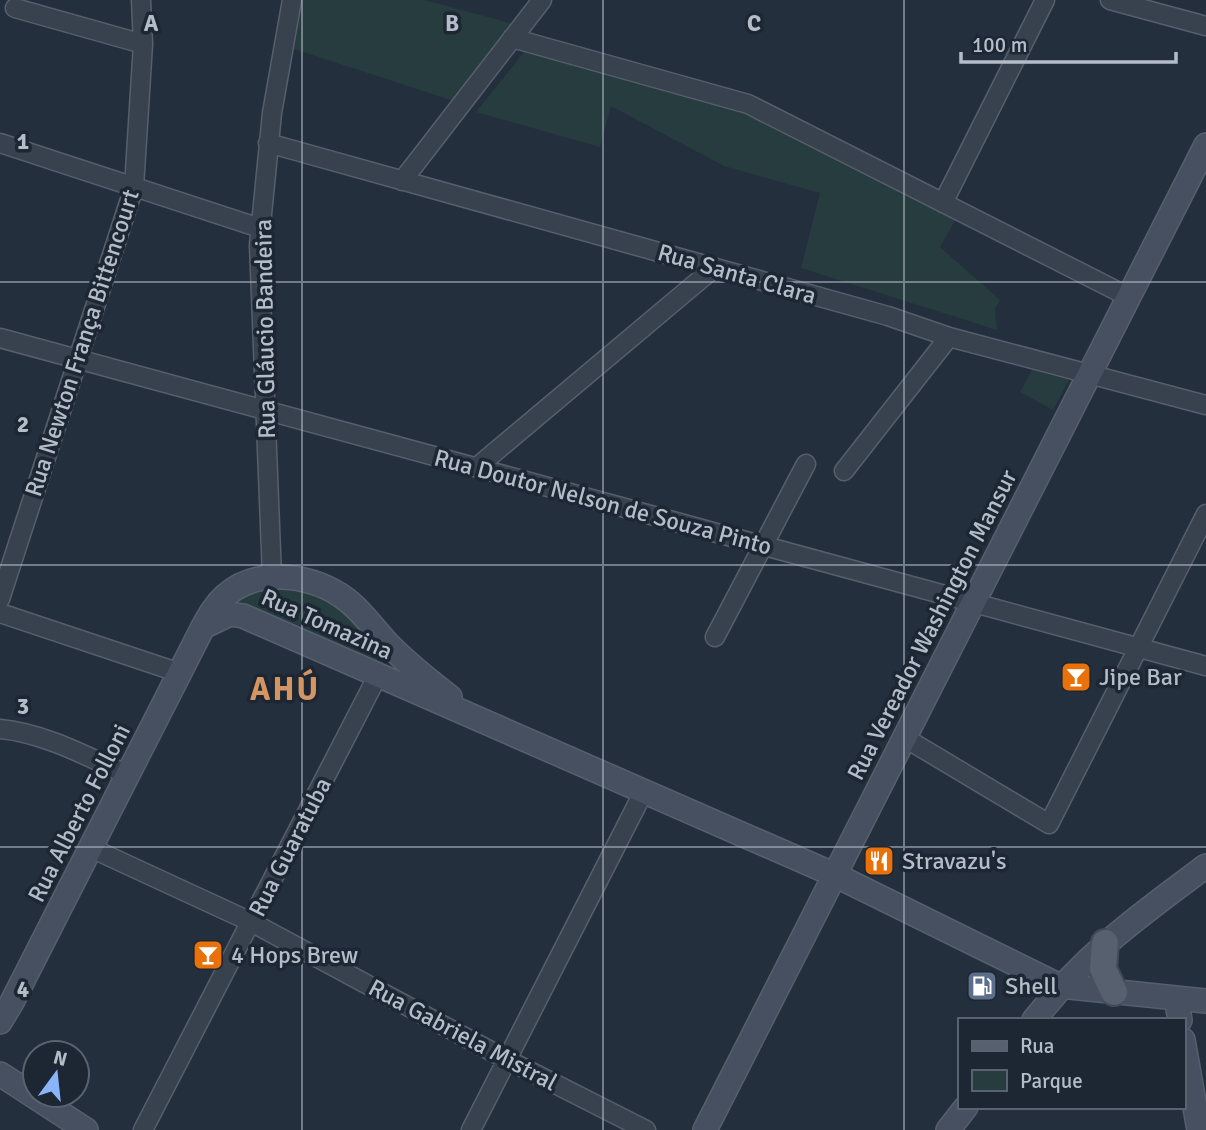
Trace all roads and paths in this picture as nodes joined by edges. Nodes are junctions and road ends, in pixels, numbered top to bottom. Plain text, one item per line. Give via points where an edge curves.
1 (141, 0) edge
2 (292, 0) edge
3 (542, 0) edge
4 (1045, 0) edge
5 (1110, 0) edge
6 (15, 8) dead end
7 (1206, 26) edge
8 (512, 38) junction
9 (143, 44) junction
10 (0, 143) edge
11 (268, 143) junction
12 (1206, 145) edge
13 (402, 181) junction
14 (134, 187) junction
15 (943, 203) junction
16 (260, 229) junction
17 (714, 268) junction
18 (1129, 297) junction
19 (949, 337) junction
20 (0, 338) edge
21 (78, 359) junction
22 (1090, 374) junction
23 (1206, 405) edge
24 (266, 410) junction
25 (806, 464) dead end
26 (477, 467) junction
27 (844, 471) dead end
28 (1206, 514) edge
29 (763, 546) junction
30 (272, 577) junction
31 (0, 599) edge
32 (973, 603) junction
33 (0, 613) edge
34 (203, 627) junction
35 (715, 637) dead end
36 (387, 642) junction
37 (1138, 648) junction
38 (1206, 666) edge
39 (180, 673) junction
40 (378, 675) junction
41 (0, 729) edge
42 (510, 733) junction
43 (905, 738) junction
44 (128, 775) junction
45 (644, 791) junction
46 (90, 848) junction
47 (1206, 866) edge
48 (835, 875) junction
49 (251, 922) junction
50 (1104, 943) junction
51 (1060, 986) junction
52 (1114, 992) junction
53 (1206, 1001) edge
54 (1178, 1009) edge
55 (1036, 1018) edge
56 (0, 1022) edge
57 (1185, 1051) edge
58 (507, 1059) junction
59 (0, 1074) edge
60 (964, 1109) edge
61 (86, 1130) edge
62 (143, 1130) edge
63 (471, 1130) edge
64 (646, 1130) edge
65 (705, 1130) edge
66 (948, 1130) edge
67 (1199, 1130) edge

1 - 9 street, Rua Newton França Bittencourt
2 - 11 street, Rua Gláucio Bandeira
3 - 8 street
4 - 15 street
5 - 7 street
6 - 9 street
8 - 13 street
8 - 15 street via 748,104
9 - 14 street, Rua Newton França Bittencourt
10 - 14 street
11 - 13 street, Rua Santa Clara
11 - 16 street, Rua Gláucio Bandeira
12 - 18 main road, Rua Vereador Washington Mansur
13 - 17 street, Rua Santa Clara
14 - 16 street
14 - 21 street, Rua Newton França Bittencourt
15 - 18 street
16 - 24 street, Rua Gláucio Bandeira
17 - 19 street, Rua Santa Clara
17 - 26 street
18 - 22 main road, Rua Vereador Washington Mansur
19 - 22 street, Rua Santa Clara
19 - 27 street
20 - 21 street, Rua Doutor Nelson de Souza Pinto
21 - 24 street, Rua Doutor Nelson de Souza Pinto
21 - 31 street, Rua Newton França Bittencourt
22 - 23 street, Rua Santa Clara
22 - 32 main road, Rua Vereador Washington Mansur
24 - 26 street, Rua Doutor Nelson de Souza Pinto
24 - 30 street, Rua Gláucio Bandeira
25 - 29 street
26 - 29 street, Rua Doutor Nelson de Souza Pinto
28 - 37 street
29 - 32 street, Rua Doutor Nelson de Souza Pinto
29 - 35 street
30 - 34 main road, Rua Tomazina via 226,595
30 - 36 main road, Rua Tomazina via 327,588 357,609
32 - 37 street, Rua Doutor Nelson de Souza Pinto
32 - 43 main road, Rua Vereador Washington Mansur
33 - 39 street
34 - 39 main road, Rua Alberto Folloni
34 - 40 main road, Rua Tomazina via 230,614 243,616
36 - 40 main road
36 - 42 main road, Rua Tomazina via 455,701
37 - 38 street, Rua Doutor Nelson de Souza Pinto
37 - 43 street via 1049,824
39 - 44 main road, Rua Alberto Folloni
40 - 42 main road, Rua Tomazina
40 - 49 street, Rua Guaratuba
41 - 44 street via 41,738
42 - 45 main road, Rua Tomazina
43 - 48 main road, Rua Vereador Washington Mansur
44 - 46 main road, Rua Alberto Folloni
45 - 48 main road, Rua Tomazina
45 - 58 street
46 - 49 street, Rua Gabriela Mistral
46 - 56 main road, Rua Alberto Folloni
47 - 50 main road
48 - 51 main road, Rua Tomazina
48 - 65 main road, Rua Vereador Washington Mansur
49 - 58 street, Rua Gabriela Mistral
49 - 62 street, Rua Guaratuba
50 - 51 main road
50 - 52 main road via 1103,969
51 - 52 main road, Rua Tomazina
51 - 55 main road
52 - 54 main road, Rua Tomazina
53 - 54 main road, Rua Tomazina
57 - 67 main road
58 - 63 street
58 - 64 street, Rua Gabriela Mistral
59 - 61 main road
60 - 66 main road

